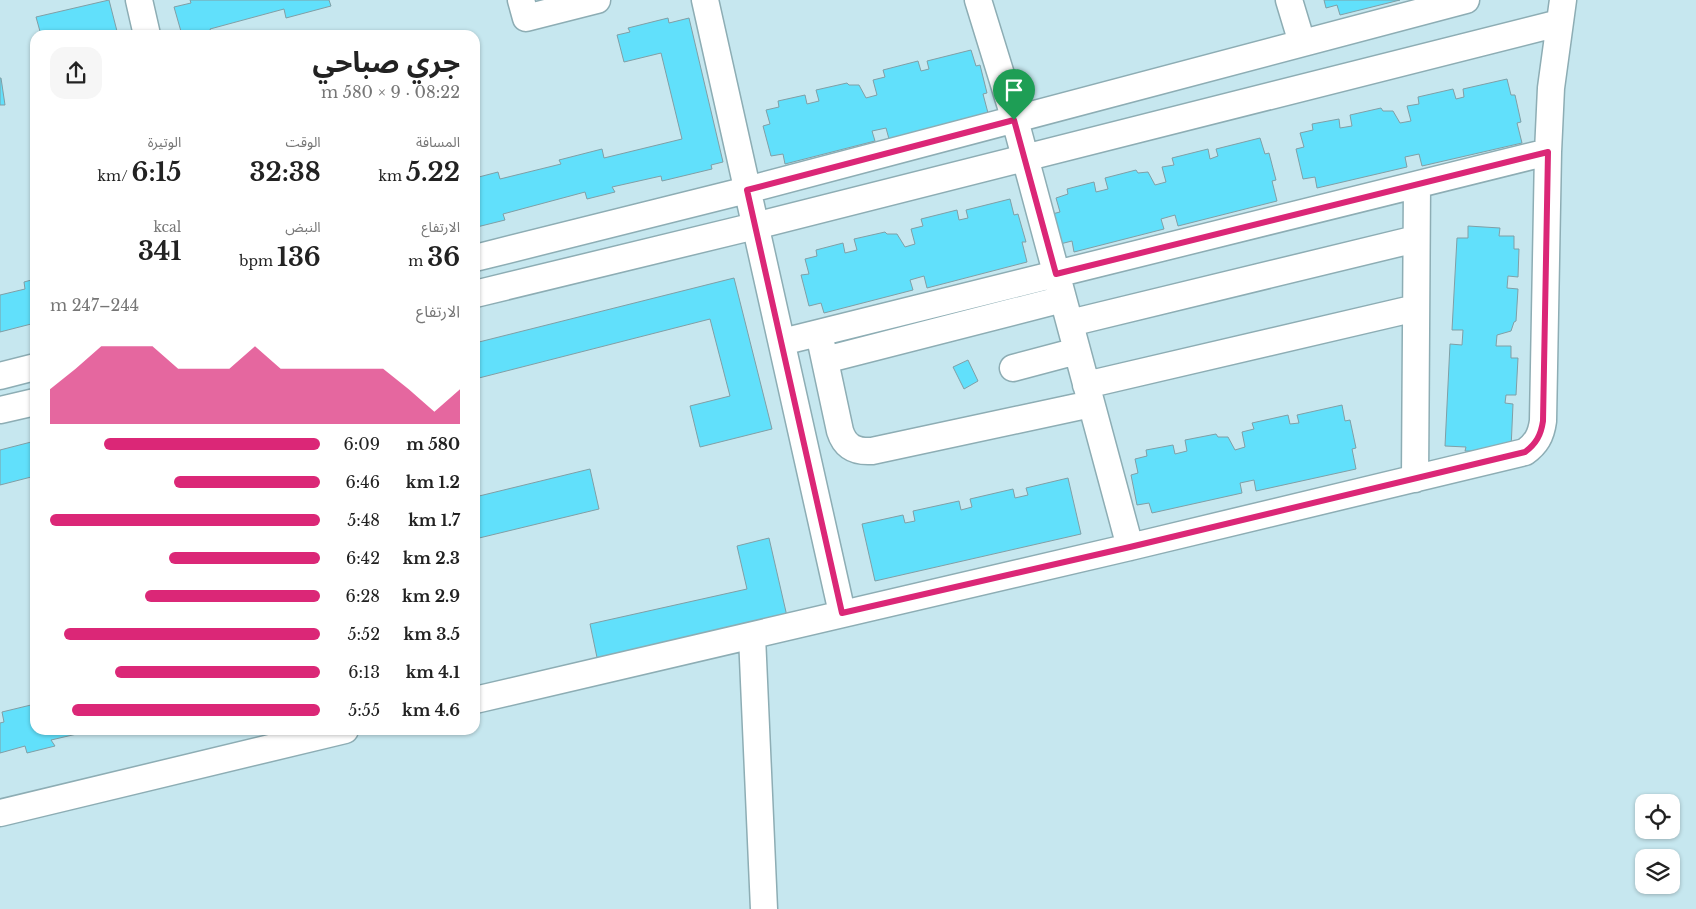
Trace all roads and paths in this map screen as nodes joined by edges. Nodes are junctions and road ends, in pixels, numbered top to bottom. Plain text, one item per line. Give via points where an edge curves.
1 (139, 0) edge
2 (521, 0) edge
3 (597, 0) edge
4 (705, 0) edge
5 (978, 0) edge
6 (1290, 0) edge
7 (1466, 0) edge
8 (1561, 11) edge
9 (146, 30) edge
10 (1302, 43) junction
11 (1014, 120) junction
12 (1548, 152) junction
13 (1025, 158) junction
14 (1417, 185) junction
15 (747, 190) junction
16 (755, 226) junction
17 (1416, 239) junction
18 (480, 257) edge
19 (1056, 274) junction
20 (480, 293) edge
21 (1416, 308) junction
22 (1066, 311) junction
23 (819, 333) junction
24 (782, 342) junction
25 (1077, 351) junction
26 (825, 360) junction
27 (30, 368) edge
28 (1013, 368) dead end
29 (0, 376) edge
30 (1089, 395) junction
31 (30, 403) edge
32 (0, 410) edge
33 (1415, 479) junction
34 (1130, 547) junction
35 (842, 613) junction
36 (752, 636) junction
37 (480, 699) edge
38 (307, 735) edge
39 (0, 813) edge
40 (764, 909) edge

1 - 9 street
2 - 3 street via 526,18
4 - 15 street
5 - 11 street
6 - 10 street
7 - 10 street
8 - 12 street via 1551,88
8 - 13 street
10 - 11 street
11 - 13 street
11 - 15 street
12 - 14 street
12 - 33 street via 1543,421 1538,440 1525,452
13 - 16 street
13 - 19 street
14 - 17 street
14 - 19 street
15 - 16 street
15 - 18 street
16 - 20 street
16 - 24 street
17 - 21 street
17 - 22 street
19 - 22 street
19 - 23 street
21 - 30 street
21 - 33 street
22 - 25 street
22 - 26 street
23 - 24 street
23 - 26 street
24 - 35 street
25 - 28 street
25 - 30 street
26 - 30 street via 843,439 856,450 864,452
27 - 29 street
30 - 34 street
31 - 32 street
33 - 34 street
34 - 35 street
35 - 36 street
36 - 37 street
36 - 40 street
38 - 39 street

